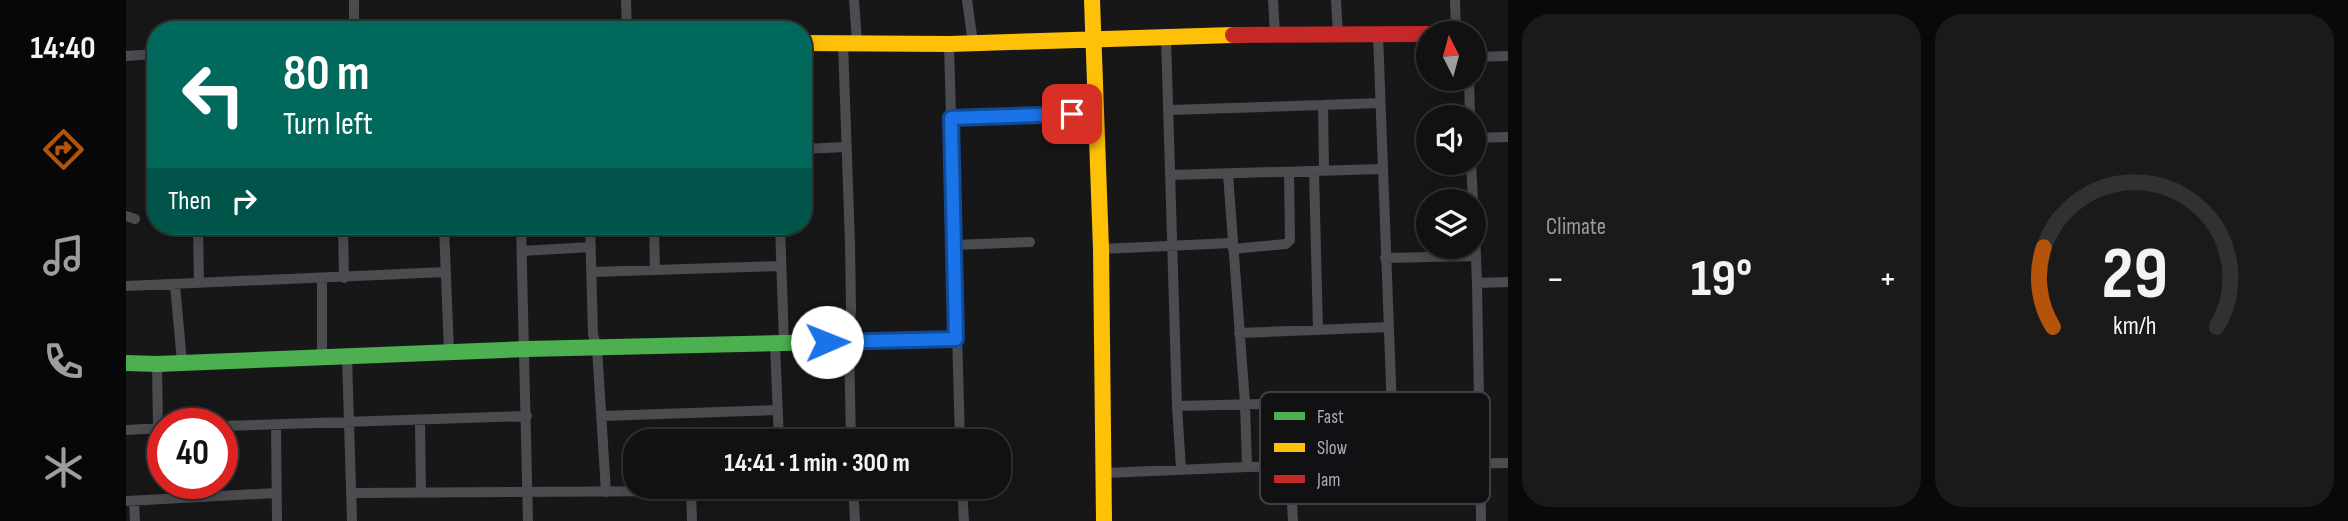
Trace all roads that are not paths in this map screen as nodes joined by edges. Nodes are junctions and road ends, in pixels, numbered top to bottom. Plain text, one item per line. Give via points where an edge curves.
1 (354, 0) edge
2 (626, 0) edge
3 (855, 0) edge
4 (967, 0) edge
5 (1092, 0) edge
6 (1273, 0) edge
7 (1336, 0) edge
8 (1455, 0) edge
9 (354, 21) edge
10 (627, 21) edge
11 (1456, 21) edge
12 (1275, 34) junction
13 (1338, 34) junction
14 (1378, 34) junction
15 (1416, 34) edge
16 (1166, 37) junction
17 (1093, 39) junction
18 (850, 42) junction
19 (812, 43) edge
20 (973, 43) junction
21 (949, 44) junction
22 (147, 55) edge
23 (126, 56) edge
24 (1508, 56) edge
25 (1486, 57) edge
26 (1380, 103) junction
27 (1322, 105) junction
28 (1168, 110) junction
29 (1096, 114) junction
30 (951, 118) junction
31 (1508, 137) edge
32 (1486, 138) edge
33 (845, 147) junction
34 (812, 149) edge
35 (1382, 169) junction
36 (1319, 171) junction
37 (1289, 172) junction
38 (1228, 174) junction
39 (1170, 175) junction
40 (198, 235) edge
41 (343, 235) edge
42 (444, 235) edge
43 (522, 235) edge
44 (590, 235) edge
45 (654, 235) edge
46 (780, 235) edge
47 (1030, 242) dead end
48 (955, 245) junction
49 (1172, 245) junction
50 (1233, 246) junction
51 (591, 247) junction
52 (1101, 249) junction
53 (522, 251) junction
54 (1416, 257) edge
55 (1385, 258) junction
56 (1476, 259) edge
57 (780, 266) junction
58 (655, 270) junction
59 (446, 272) junction
60 (592, 272) junction
61 (345, 278) junction
62 (322, 279) junction
63 (199, 282) junction
64 (1508, 282) edge
65 (1477, 283) junction
66 (175, 285) junction
67 (126, 286) edge
68 (1389, 327) junction
69 (1318, 329) junction
70 (1239, 332) junction
71 (956, 339) junction
72 (849, 342) junction
73 (780, 344) junction
74 (597, 348) junction
75 (526, 349) junction
76 (449, 352) junction
77 (347, 356) junction
78 (322, 357) junction
79 (182, 362) junction
80 (126, 363) edge
81 (157, 364) junction
82 (1390, 392) edge
83 (1480, 392) edge
84 (1245, 403) junction
85 (1260, 403) edge
86 (1177, 406) junction
87 (159, 408) edge
88 (778, 410) junction
89 (527, 416) junction
90 (602, 416) junction
91 (420, 421) junction
92 (349, 424) junction
93 (276, 425) junction
94 (238, 426) edge
95 (147, 429) edge
96 (779, 429) edge
97 (851, 429) edge
98 (960, 429) edge
99 (126, 430) edge
100 (1508, 463) edge
101 (1490, 464) edge
102 (1247, 467) junction
103 (1260, 467) edge
104 (1181, 469) junction
105 (1105, 473) junction
106 (421, 492) junction
107 (607, 492) junction
108 (623, 492) edge
109 (276, 493) junction
110 (352, 493) junction
111 (528, 493) junction
112 (691, 499) edge
113 (853, 499) edge
114 (963, 499) edge
115 (130, 501) edge
116 (135, 521) edge
117 (277, 521) edge
118 (352, 521) edge
119 (528, 521) edge
120 (692, 521) edge
121 (855, 521) edge
122 (964, 521) edge
123 (1104, 521) edge

1 - 9 street
2 - 10 street
3 - 18 street
4 - 20 street
5 - 17 street
6 - 12 street
7 - 13 street
8 - 11 street
12 - 13 street
12 - 16 street
13 - 14 street
14 - 15 street
14 - 26 street
16 - 17 street
16 - 28 street
17 - 20 street
17 - 29 street
18 - 19 street
18 - 21 street
18 - 33 street
20 - 21 street
21 - 30 street
22 - 23 street
24 - 25 street
26 - 27 street
26 - 35 street
27 - 28 street
27 - 36 street
28 - 39 street
29 - 30 street
29 - 52 street
30 - 48 street
31 - 32 street
33 - 34 street
33 - 72 street
35 - 36 street
35 - 55 street
36 - 37 street
36 - 69 street
37 - 38 street
37 - 50 street via 1290,240 1286,244
38 - 39 street
38 - 50 street
39 - 49 street
40 - 63 street
41 - 61 street
42 - 59 street
43 - 53 street
44 - 51 street
45 - 58 street
46 - 57 street
47 - 48 street
48 - 71 street
49 - 50 street
49 - 52 street
49 - 86 street
50 - 70 street
51 - 53 street
51 - 60 street
52 - 105 street
53 - 75 street
54 - 55 street
55 - 68 street
56 - 65 street
57 - 58 street
57 - 73 street
58 - 60 street
59 - 61 street
59 - 76 street
60 - 74 street
61 - 62 street
62 - 63 street
62 - 78 street
63 - 66 street
64 - 65 street
65 - 83 street
66 - 67 street
66 - 79 street
68 - 69 street
68 - 82 street
69 - 70 street
70 - 84 street
71 - 72 street
71 - 98 street
72 - 73 street
72 - 97 street
73 - 74 street
73 - 88 street
74 - 75 street
74 - 90 street
75 - 76 street
75 - 89 street
76 - 77 street
77 - 78 street
77 - 92 street
78 - 79 street
79 - 81 street
80 - 81 street
81 - 87 street
84 - 85 street
84 - 86 street
84 - 102 street
86 - 104 street
88 - 90 street
88 - 96 street
89 - 91 street
89 - 111 street
90 - 107 street
91 - 92 street
91 - 106 street
92 - 93 street
92 - 110 street
93 - 94 street
93 - 109 street
95 - 99 street
100 - 101 street
102 - 103 street
102 - 104 street
104 - 105 street
105 - 123 street
106 - 110 street
106 - 111 street
107 - 108 street
107 - 111 street
109 - 115 street
109 - 117 street
110 - 118 street
111 - 119 street
112 - 120 street
113 - 121 street
114 - 122 street
115 - 116 street

